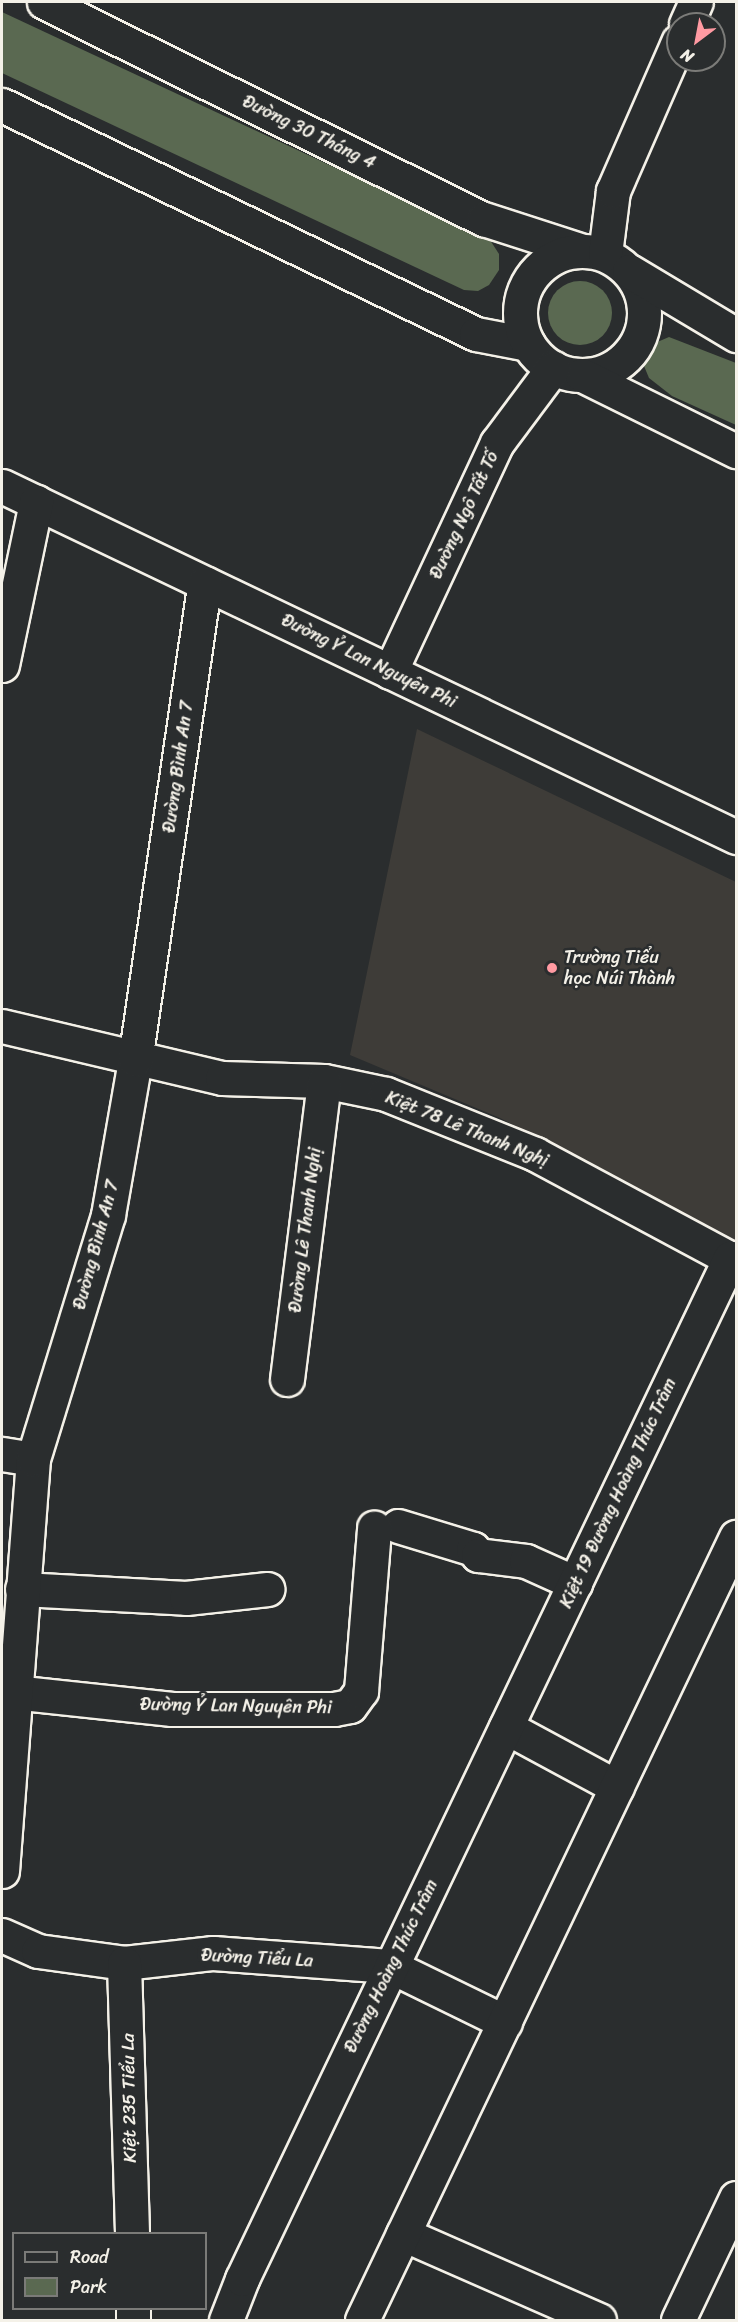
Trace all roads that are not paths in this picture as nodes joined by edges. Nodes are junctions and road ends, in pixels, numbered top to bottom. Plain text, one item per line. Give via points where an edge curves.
1 (44, 2) edge
2 (666, 70) edge
3 (2, 105) edge
4 (605, 258) junction
5 (736, 335) edge
6 (528, 344) junction
7 (567, 372) junction
8 (736, 451) edge
9 (2, 486) edge
10 (36, 502) junction
11 (206, 583) junction
12 (3, 657) edge
13 (390, 672) junction
14 (736, 837) edge
15 (2, 1027) edge
16 (135, 1060) junction
17 (324, 1082) junction
18 (733, 1260) edge
19 (287, 1379) dead end
20 (2, 1454) edge
21 (33, 1459) junction
22 (736, 1537) edge
23 (575, 1583) junction
24 (22, 1589) junction
25 (268, 1589) dead end
26 (13, 1692) junction
27 (506, 1728) junction
28 (616, 1788) junction
29 (2, 1871) edge
30 (2, 1935) edge
31 (124, 1963) junction
32 (390, 1966) junction
33 (505, 2022) junction
34 (736, 2198) edge
35 (132, 2232) edge
36 (403, 2234) junction
37 (226, 2320) edge
38 (362, 2320) edge
39 (599, 2320) edge
40 (678, 2320) edge

1 - 4 street, Đường 30 Tháng 4 via 484,219
2 - 4 street via 613,191
3 - 6 street via 476,334
4 - 5 street, Đường 30 Tháng 4
4 - 6 street via 559,254 540,266 527,282 520,303 520,324
4 - 7 street via 640,288 645,308 635,348 602,373
6 - 7 street
7 - 8 street
7 - 13 street, Đường Ngô Tất Tố via 497,443
9 - 10 street, Đường Ỷ Lan Nguyên Phi
10 - 11 street, Đường Ỷ Lan Nguyên Phi
10 - 12 street
11 - 13 street, Đường Ỷ Lan Nguyên Phi
11 - 16 street, Đường Bình An 7
13 - 14 street, Đường Ỷ Lan Nguyên Phi
15 - 16 street, Kiệt 78 Lê Thanh Nghị
16 - 17 street, Kiệt 78 Lê Thanh Nghị via 222,1078
16 - 21 street, Đường Bình An 7 via 108,1215
17 - 18 street, Kiệt 78 Lê Thanh Nghị via 386,1094 535,1154
17 - 19 street, Đường Lê Thanh Nghị
18 - 23 street, Kiệt 19 Đường Hoàng Thúc Trâm
20 - 21 street
21 - 24 street, Đường Bình An 7
22 - 28 street
23 - 26 street, Đường Ỷ Lan Nguyên Phi via 526,1561 478,1555 473,1549 386,1527 361,1691 350,1706 172,1709
23 - 27 street, Kiệt 19 Đường Hoàng Thúc Trâm
24 - 25 street via 186,1598
24 - 26 street, Đường Bình An 7
26 - 29 street, Đường Bình An 7
27 - 28 street
27 - 32 street, Đường Hoàng Thúc Trâm
28 - 33 street
30 - 31 street, Đường Tiểu La via 38,1951
31 - 32 street, Đường Tiểu La via 213,1953
31 - 35 street, Kiệt 235 Tiểu La
32 - 33 street, Đường Tiểu La
32 - 37 street, Đường Hoàng Thúc Trâm
33 - 36 street
34 - 40 street
36 - 38 street
36 - 39 street

